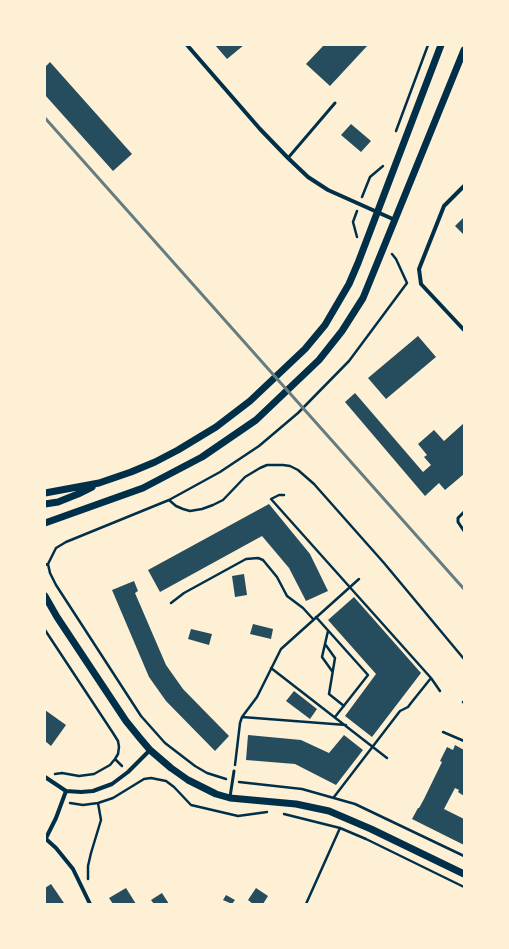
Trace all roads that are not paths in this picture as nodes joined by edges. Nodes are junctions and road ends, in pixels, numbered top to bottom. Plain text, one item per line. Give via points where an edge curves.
1 (187, 45) edge
2 (441, 45) edge
3 (464, 50) edge
4 (335, 103) dead end
5 (288, 158) junction
6 (464, 186) edge
7 (377, 212) junction
8 (395, 220) junction
9 (464, 330) edge
10 (99, 483) junction
11 (45, 493) edge
12 (45, 504) edge
13 (464, 512) edge
14 (45, 523) edge
15 (464, 531) edge
16 (45, 596) edge
17 (45, 605) edge
18 (57, 617) junction
19 (150, 750) junction
20 (234, 771) road end
21 (45, 777) edge
22 (66, 791) junction
23 (230, 798) junction
24 (45, 840) edge
25 (464, 874) edge
26 (90, 904) edge

1 - 5 street
2 - 7 street
3 - 8 street
4 - 5 lane
5 - 7 street via 316,183
6 - 9 street via 444,206 418,269 421,284
7 - 8 street
7 - 10 street via 341,299 315,338 290,364 250,401 197,439 155,462
8 - 14 street via 363,298 342,332 319,360 256,420 202,457 162,479
10 - 11 street
10 - 12 street via 78,494
13 - 15 lane via 458,518
16 - 18 street
17 - 18 street
18 - 19 street via 126,721
19 - 22 street via 112,784 93,791
19 - 23 street via 188,780
20 - 23 lane
21 - 22 street
22 - 24 street
23 - 25 street via 296,804 329,811
24 - 26 street via 56,848 74,869

